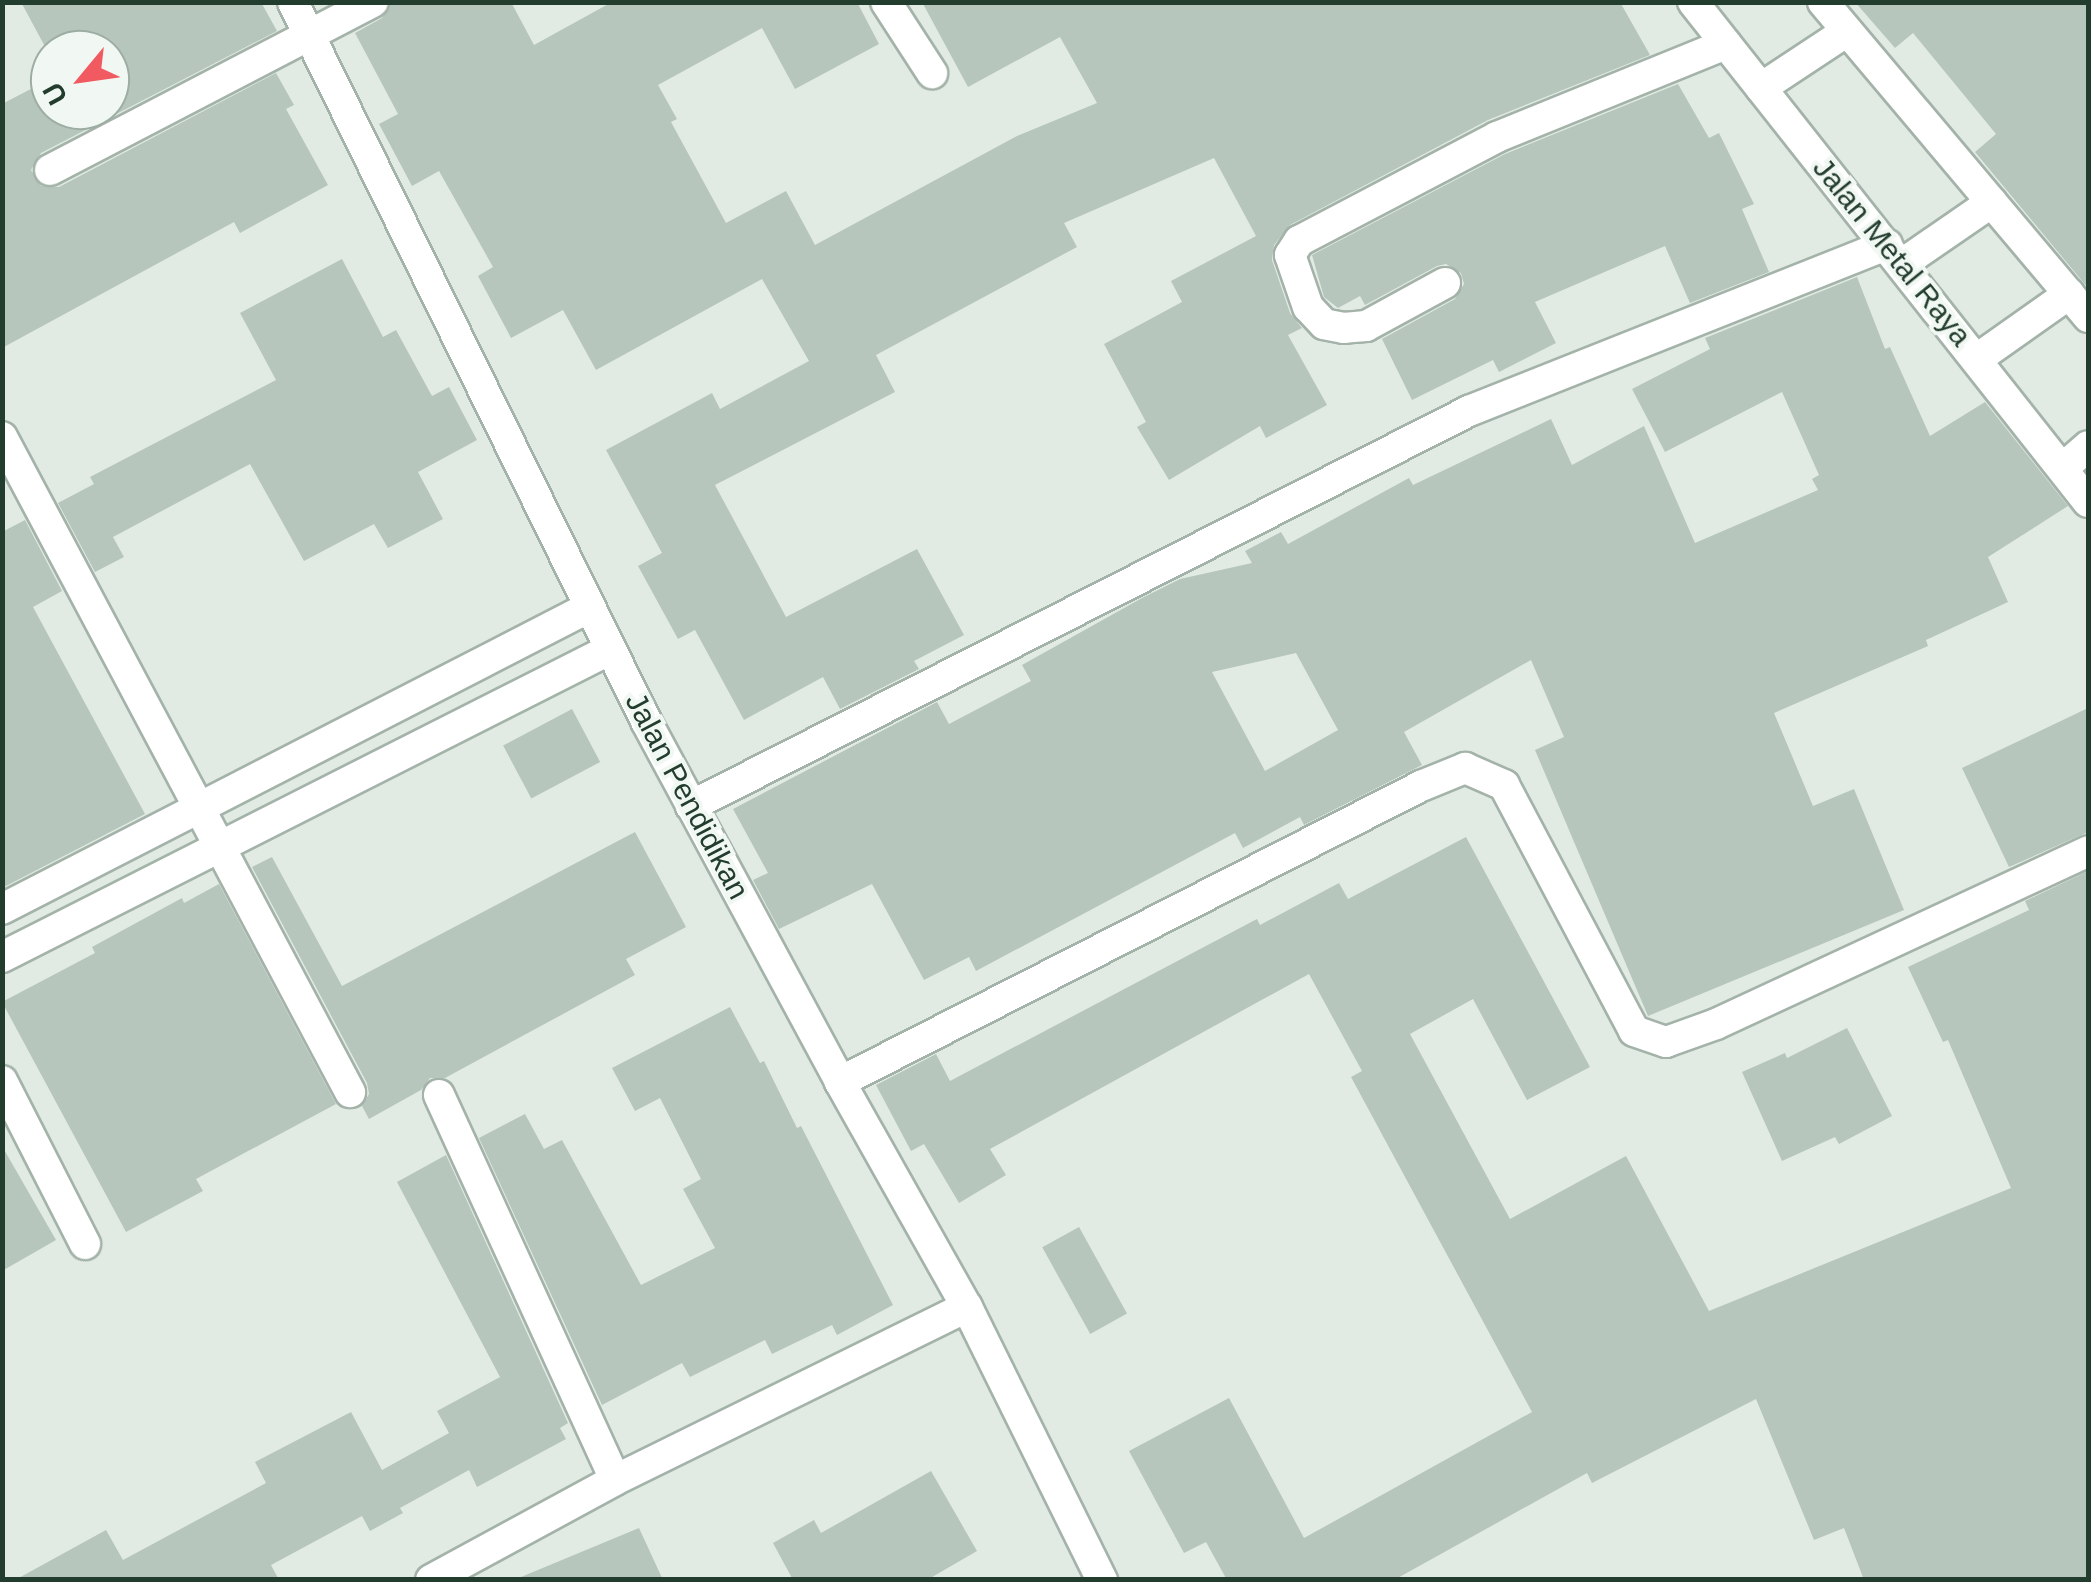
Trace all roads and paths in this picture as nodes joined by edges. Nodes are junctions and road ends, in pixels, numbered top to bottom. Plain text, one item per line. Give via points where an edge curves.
1 (292, 2) edge
2 (373, 2) edge
3 (886, 2) edge
4 (1693, 2) edge
5 (1823, 2) edge
6 (1848, 31) junction
7 (310, 38) junction
8 (1726, 44) junction
9 (932, 73) dead end
10 (1761, 88) junction
11 (50, 170) dead end
12 (1992, 202) junction
13 (1894, 254) junction
14 (1445, 283) dead end
15 (2079, 305) edge
16 (1977, 359) junction
17 (2, 437) edge
18 (2088, 446) edge
19 (2064, 468) junction
20 (2088, 502) edge
21 (590, 607) junction
22 (611, 649) junction
23 (692, 806) junction
24 (197, 807) junction
25 (219, 848) junction
26 (2088, 851) edge
27 (2, 909) edge
28 (2, 957) edge
29 (2, 1081) edge
30 (840, 1082) junction
31 (350, 1092) dead end
32 (439, 1095) dead end
33 (85, 1244) dead end
34 (967, 1307) junction
35 (615, 1480) junction
36 (431, 1580) edge
37 (1102, 1580) edge

1 - 7 street, Jalan Pendidikan
2 - 7 street
3 - 9 street
4 - 8 street, Jalan Metal Raya
5 - 6 street
6 - 10 street
6 - 12 street
7 - 11 street
7 - 21 street, Jalan Pendidikan
8 - 10 street, Jalan Metal Raya
8 - 14 street via 1497,137 1299,241 1290,255 1308,308 1324,324 1344,328 1366,326
10 - 13 street, Jalan Metal Raya
12 - 13 street
12 - 15 street
13 - 16 street, Jalan Metal Raya
13 - 23 street via 1469,411
15 - 16 street
16 - 19 street, Jalan Metal Raya
17 - 24 street
18 - 19 street
19 - 20 street, Jalan Metal Raya
21 - 22 street, Jalan Pendidikan
21 - 24 street
22 - 23 street, Jalan Pendidikan
22 - 25 street
23 - 30 street, Jalan Pendidikan
24 - 25 street
24 - 27 street
25 - 28 street
25 - 31 street
26 - 30 street via 1666,1042 1634,1031 1504,785 1465,768
29 - 33 street
30 - 34 street, Jalan Pendidikan
32 - 35 street
34 - 35 street
34 - 37 street, Jalan Pendidikan
35 - 36 street

